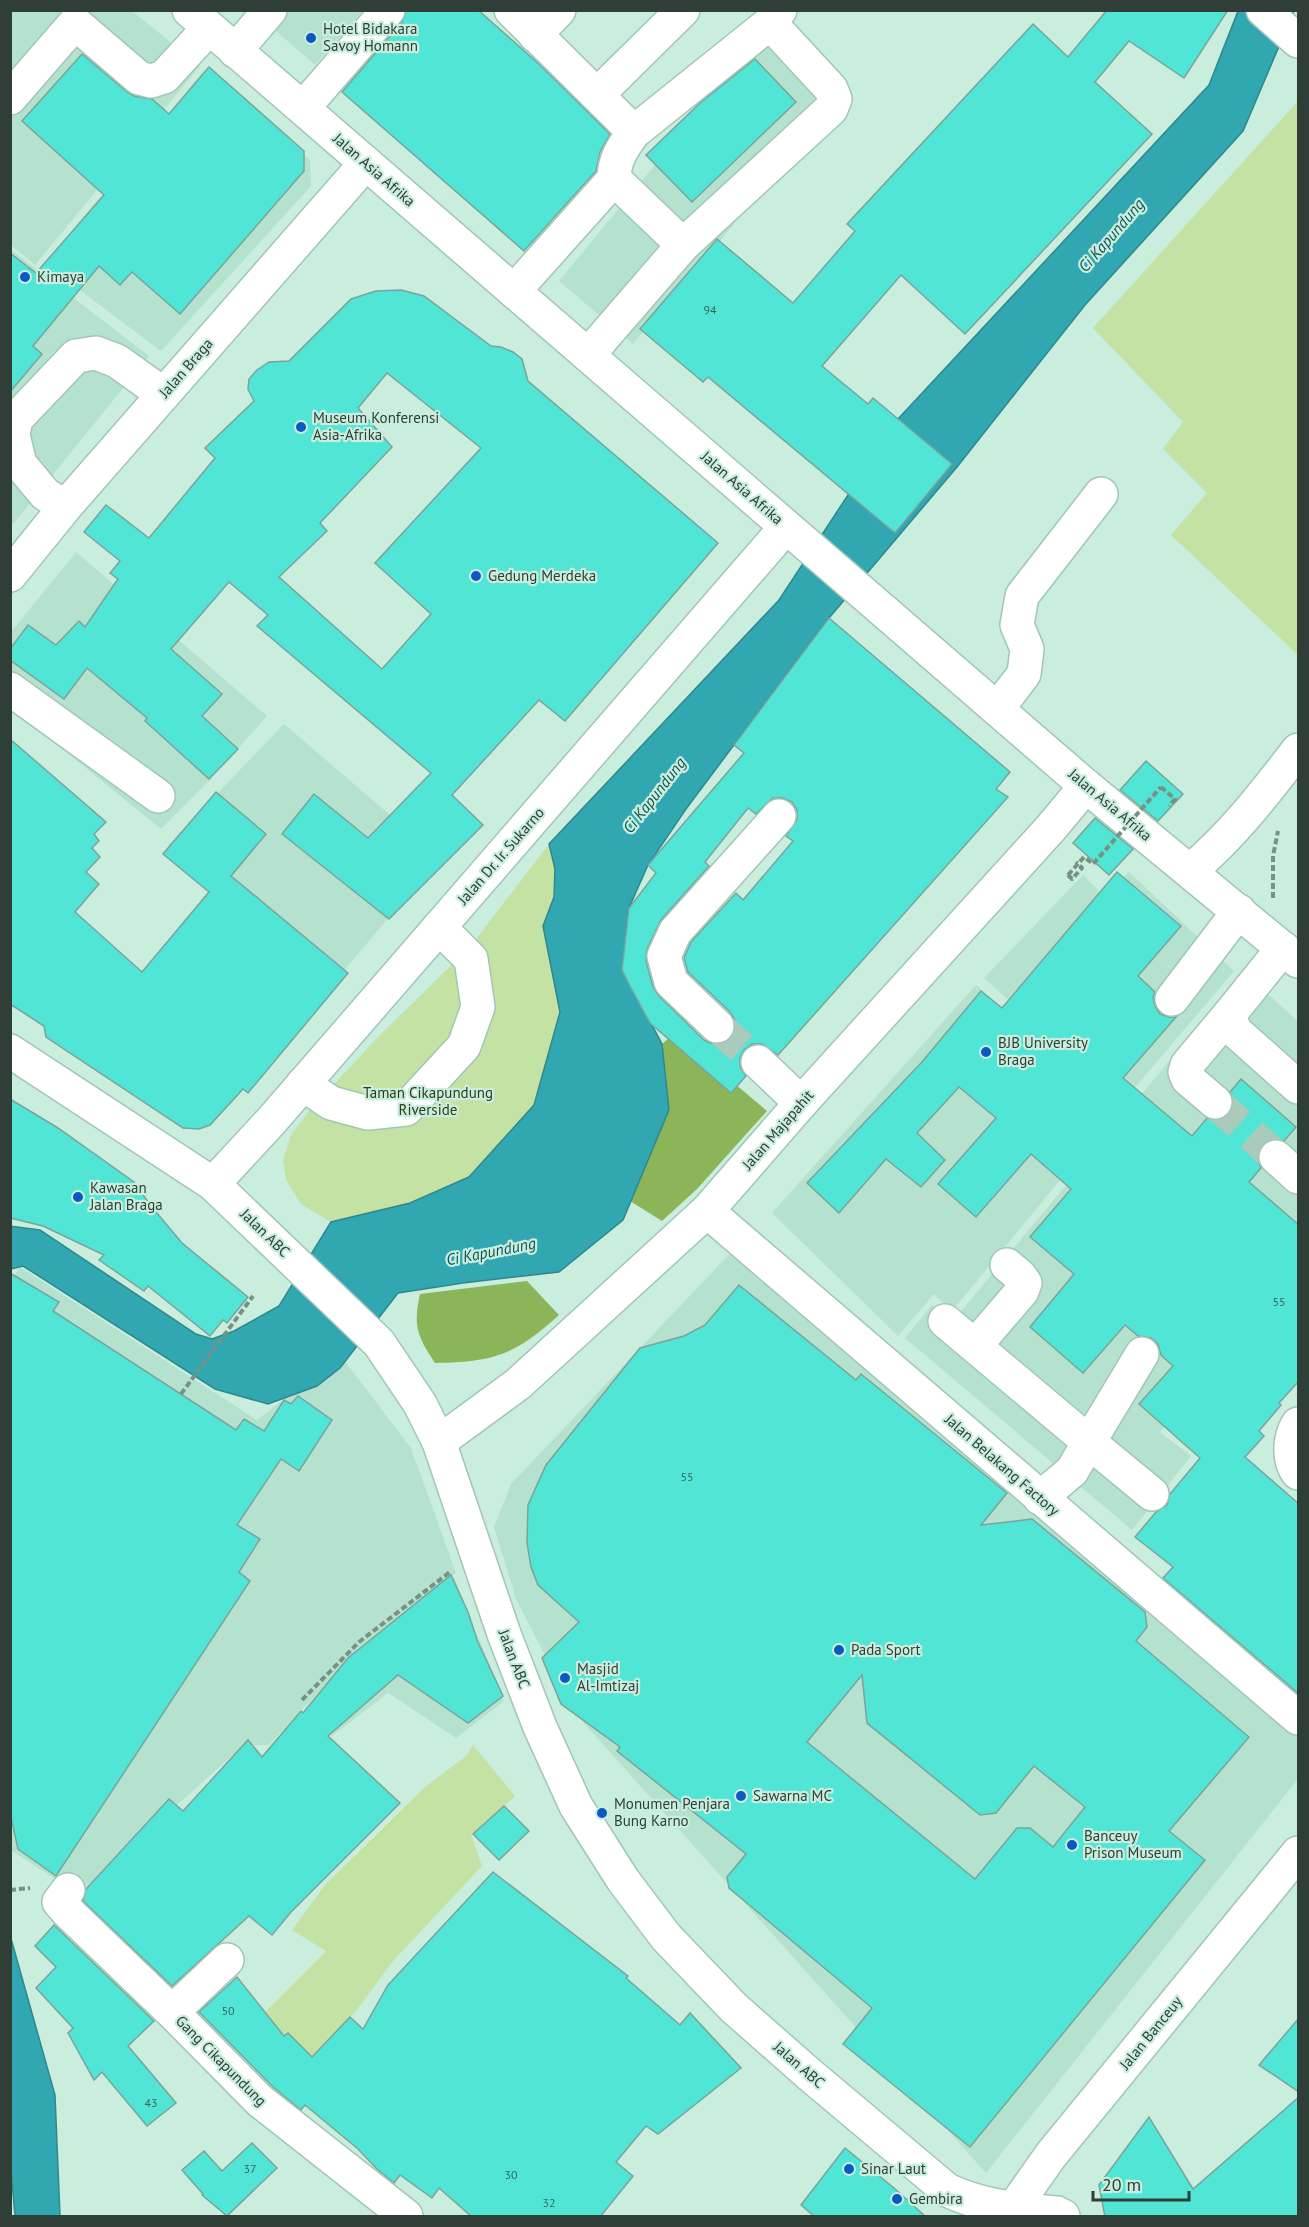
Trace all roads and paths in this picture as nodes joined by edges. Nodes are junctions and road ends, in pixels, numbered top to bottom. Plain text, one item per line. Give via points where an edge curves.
1 (388, 10) edge
2 (511, 10) edge
3 (559, 10) edge
4 (683, 10) edge
5 (1263, 10) edge
6 (74, 17) edge
7 (775, 17) edge
8 (264, 18) edge
9 (199, 19) edge
10 (535, 35) junction
11 (1298, 40) edge
12 (235, 51) junction
13 (597, 95) junction
14 (10, 98) edge
15 (303, 108) junction
16 (634, 132) junction
17 (366, 163) junction
18 (614, 179) junction
19 (683, 245) junction
20 (514, 291) junction
21 (588, 355) junction
22 (163, 394) junction
23 (1101, 494) dead end
24 (65, 507) junction
25 (786, 526) junction
26 (10, 575) edge
27 (10, 689) edge
28 (997, 709) junction
29 (1299, 750) edge
30 (1086, 786) junction
31 (158, 796) dead end
32 (1169, 806) dead end
33 (779, 816) dead end
34 (1282, 823) dead end
35 (1076, 862) dead end
36 (1190, 871) junction
37 (1273, 902) dead end
38 (1239, 911) junction
39 (439, 927) junction
40 (1291, 954) edge
41 (1172, 999) dead end
42 (1229, 1015) junction
43 (717, 1026) tunnel mouth
44 (10, 1051) edge
45 (758, 1062) tunnel mouth
46 (303, 1084) junction
47 (1299, 1087) edge
48 (801, 1102) junction
49 (1215, 1102) tunnel mouth
50 (213, 1184) junction
51 (706, 1211) junction
52 (1008, 1265) dead end
53 (253, 1296) dead end
54 (945, 1321) dead end
55 (975, 1346) junction
56 (1142, 1354) dead end
57 (181, 1394) dead end
58 (1299, 1424) edge
59 (439, 1442) junction
60 (1089, 1442) junction
61 (1299, 1473) edge
62 (1152, 1494) dead end
63 (1040, 1498) junction
64 (453, 1570) dead end
65 (302, 1700) dead end
66 (1299, 1718) edge
67 (1299, 1853) edge
68 (10, 1890) edge
69 (19, 1890) dead end
70 (68, 1890) dead end
71 (227, 1960) dead end
72 (172, 2012) junction
73 (1010, 2212) edge
74 (406, 2217) edge
75 (1063, 2217) edge

1 - 15 street
2 - 10 street
3 - 10 street
4 - 13 street
5 - 11 street
6 - 9 street via 139,78 151,81 164,76
6 - 14 street
7 - 16 street
7 - 19 street via 831,89 835,99 831,109
8 - 12 street
9 - 12 street, Jalan Asia Afrika
10 - 13 street
12 - 15 street, Jalan Asia Afrika
13 - 16 street
15 - 17 street, Jalan Asia Afrika
16 - 18 street via 619,153
17 - 20 street, Jalan Asia Afrika
17 - 22 street, Jalan Braga
18 - 19 street
18 - 20 street
19 - 21 street
20 - 21 street, Jalan Asia Afrika
21 - 25 street, Jalan Asia Afrika
22 - 24 street, Jalan Braga
22 - 24 street via 117,361 96,353 76,356 16,418 13,435 20,464 45,494
23 - 28 street via 1022,596 1017,625 1027,649 1024,674
24 - 26 street, Jalan Braga
25 - 28 street, Jalan Asia Afrika
25 - 39 street, Jalan Dr. Ir. Sukarno
27 - 31 street
28 - 30 street, Jalan Asia Afrika
29 - 36 street via 1256,804
30 - 36 street, Jalan Asia Afrika
30 - 48 street, Jalan Majapahit
32 - 35 path, bridge via 1175,798 1161,787 1093,864 1084,857 1068,875 1072,879 1082,868
33 - 43 street via 675,932 664,956 671,982
34 - 37 path via 1273,856
36 - 38 street, Jalan Asia Afrika
38 - 40 street, Jalan Asia Afrika
38 - 41 street
39 - 46 street, Jalan Dr. Ir. Sukarno
39 - 46 street via 471,959 478,1007 464,1046 406,1109 368,1113 331,1103
40 - 42 street
42 - 47 street via 1235,1031
42 - 49 street via 1185,1072
44 - 50 street, Jalan ABC
45 - 48 street
46 - 50 street, Jalan Dr. Ir. Sukarno
48 - 51 street, Jalan Majapahit
50 - 59 street, Jalan ABC via 379,1343 420,1404
51 - 59 street, Jalan Majapahit via 518,1384
51 - 63 street, Jalan Belakang Factory
52 - 55 street via 1025,1283 1022,1291
53 - 57 path
54 - 55 street
55 - 60 street
56 - 60 street
58 - 61 street via 1291,1446 1292,1465
59 - 73 street, Jalan ABC via 540,1727 576,1806 630,1890 666,1937 734,2008 808,2074 947,2190
60 - 62 street
60 - 63 street via 1072,1471
63 - 66 street, Jalan Belakang Factory
64 - 65 path via 359,1642
67 - 73 street, Jalan Banceuy via 1051,2155
68 - 69 path
70 - 72 street, Gang Cikapundung via 60,1902 66,1910
71 - 72 street
72 - 74 street, Gang Cikapundung via 261,2101
73 - 75 street, Jalan ABC via 1057,2213

